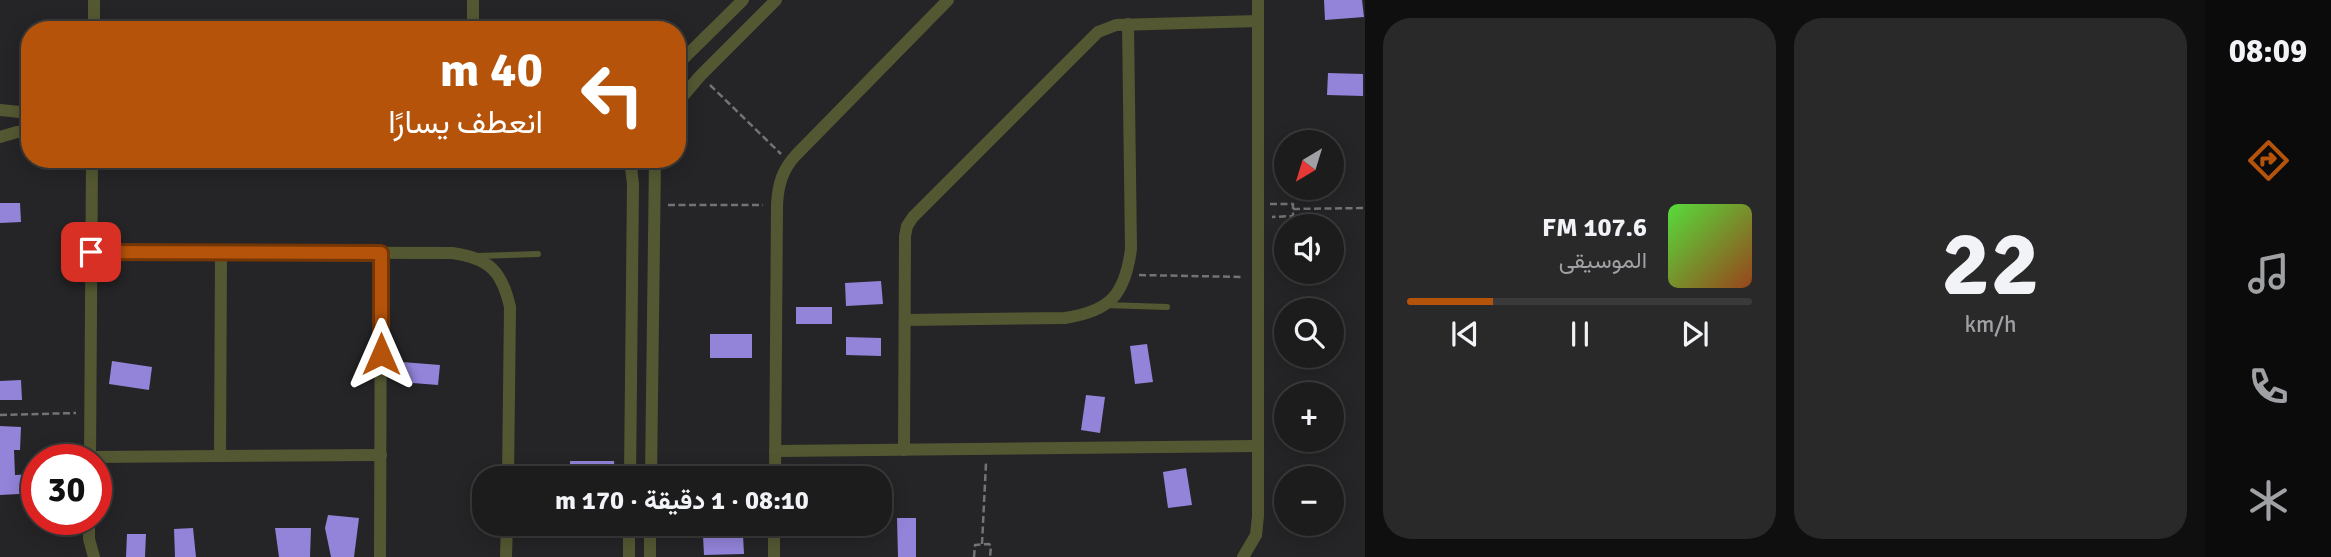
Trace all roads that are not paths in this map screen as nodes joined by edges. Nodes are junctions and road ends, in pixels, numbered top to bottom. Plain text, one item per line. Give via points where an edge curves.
1 (94, 0) edge
2 (474, 0) edge
3 (743, 0) edge
4 (776, 0) edge
5 (948, 0) edge
6 (1258, 0) edge
7 (93, 21) edge
8 (473, 21) edge
9 (1258, 21) junction
10 (1128, 24) junction
11 (686, 56) edge
12 (686, 92) edge
13 (0, 110) edge
14 (21, 112) edge
15 (21, 132) edge
16 (0, 136) edge
17 (92, 168) edge
18 (631, 168) edge
19 (655, 168) edge
20 (91, 252) junction
21 (221, 253) junction
22 (381, 253) junction
23 (538, 254) dead end
24 (474, 256) junction
25 (1105, 305) junction
26 (1167, 307) dead end
27 (905, 320) junction
28 (90, 444) edge
29 (1258, 446) junction
30 (904, 450) junction
31 (775, 451) junction
32 (380, 455) junction
33 (220, 456) junction
34 (112, 458) edge
35 (508, 466) edge
36 (630, 466) edge
37 (651, 466) edge
38 (775, 466) edge
39 (89, 535) edge
40 (507, 536) edge
41 (629, 536) edge
42 (650, 536) edge
43 (774, 536) edge
44 (93, 556) edge
45 (380, 557) edge
46 (506, 557) edge
47 (629, 557) edge
48 (650, 557) edge
49 (774, 557) edge
50 (1243, 557) edge

1 - 7 street
2 - 8 street
3 - 11 street
4 - 12 street
5 - 31 street via 789,162 782,175 776,205
6 - 9 street
9 - 10 street
9 - 29 street
10 - 25 street via 1131,249 1127,275
10 - 27 street via 1107,27 1091,38 909,222
13 - 14 street
15 - 16 street
17 - 20 street
18 - 36 street
19 - 37 street
20 - 21 street
20 - 28 street
21 - 22 street
21 - 33 street
22 - 24 street
22 - 32 street
23 - 24 lane
24 - 35 street via 493,268 506,285 510,307
25 - 26 lane
25 - 27 street via 1086,315 1065,318
27 - 30 street
29 - 30 street
29 - 50 street via 1256,535
30 - 31 street
31 - 38 street
32 - 33 street
32 - 45 street
33 - 34 street
39 - 44 street
40 - 46 street
41 - 47 street
42 - 48 street
43 - 49 street

